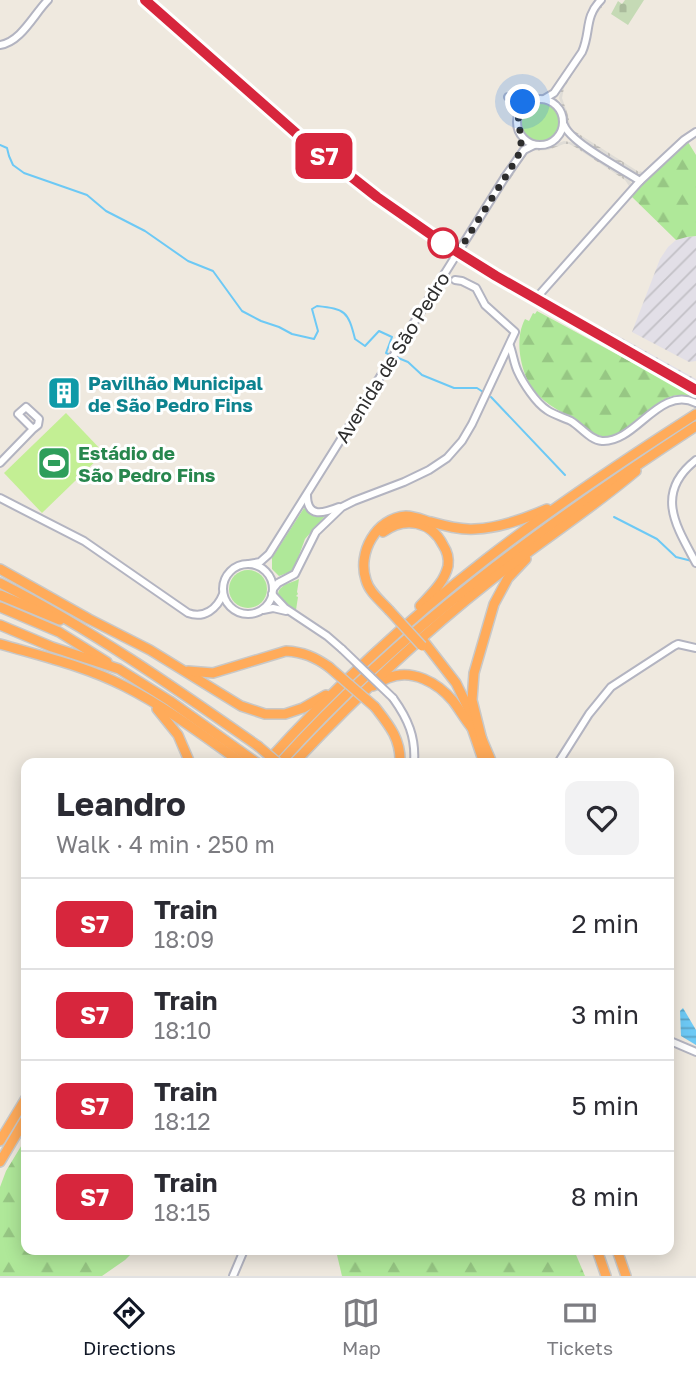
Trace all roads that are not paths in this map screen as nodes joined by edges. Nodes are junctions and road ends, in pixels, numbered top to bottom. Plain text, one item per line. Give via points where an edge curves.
1 (48, 0) edge
2 (601, 0) edge
3 (0, 45) edge
4 (544, 99) junction
5 (533, 100) junction
6 (518, 118) junction
7 (563, 124) junction
8 (519, 131) junction
9 (696, 132) edge
10 (552, 142) junction
11 (581, 144) junction
12 (536, 145) junction
13 (516, 160) junction
14 (640, 181) junction
15 (455, 279) dead end
16 (539, 295) dead end
17 (510, 346) junction
18 (696, 403) edge
19 (696, 414) edge
20 (696, 426) edge
21 (33, 429) dead end
22 (667, 445) junction
23 (696, 460) edge
24 (0, 463) edge
25 (307, 493) junction
26 (0, 498) edge
27 (354, 501) junction
28 (565, 501) junction
29 (547, 538) junction
30 (269, 554) junction
31 (696, 563) edge
32 (249, 564) junction
33 (0, 569) edge
34 (268, 575) junction
35 (285, 580) junction
36 (0, 583) edge
37 (273, 592) junction
38 (223, 594) junction
39 (0, 595) edge
40 (0, 607) edge
41 (215, 608) junction
42 (391, 608) junction
43 (233, 610) junction
44 (259, 612) junction
45 (291, 613) junction
46 (415, 617) junction
47 (72, 624) junction
48 (0, 625) edge
49 (0, 644) edge
50 (423, 645) junction
51 (696, 648) edge
52 (119, 669) junction
53 (180, 669) junction
54 (342, 684) junction
55 (140, 695) junction
56 (353, 702) junction
57 (473, 729) junction
58 (482, 740) junction
59 (188, 758) edge
60 (245, 758) edge
61 (246, 758) edge
62 (271, 758) edge
63 (273, 758) edge
64 (284, 758) edge
65 (299, 758) edge
66 (400, 758) edge
67 (414, 758) edge
68 (482, 758) edge
69 (490, 758) edge
70 (561, 758) edge
71 (674, 1043) edge
72 (696, 1052) edge
73 (21, 1106) edge
74 (21, 1126) edge
75 (0, 1141) edge
76 (0, 1161) edge
77 (242, 1255) edge
78 (599, 1255) edge
79 (619, 1255) edge
80 (233, 1276) edge
81 (606, 1276) edge
82 (626, 1276) edge

1 - 3 street via 20,33
2 - 4 street via 590,15 582,51 554,93
4 - 5 street
4 - 7 street via 557,106
5 - 6 street
5 - 6 street via 508,97
6 - 8 street
7 - 10 street
7 - 11 street
8 - 12 street
8 - 13 street, Avenida de São Pedro via 521,147
9 - 14 street
10 - 11 street via 566,138
10 - 12 street
11 - 14 street
12 - 13 street, Avenida de São Pedro
13 - 25 street, Avenida de São Pedro, bridge
14 - 16 street
15 - 17 street via 476,288 485,305 515,332
17 - 18 street via 518,372 539,404 600,441 616,439 668,402 680,398
17 - 27 street via 472,424 447,458
19 - 28 highway
20 - 22 highway
21 - 24 street
22 - 29 highway
22 - 64 highway via 477,579 361,681
23 - 31 street via 673,489 671,505
25 - 27 street via 308,505 320,513
25 - 30 street, Avenida de São Pedro
26 - 41 street via 84,541 188,613 201,615
27 - 35 street via 316,531 299,569
28 - 42 highway via 512,524 474,530 408,516 386,523 372,537 363,567 370,590
28 - 46 highway
29 - 56 highway via 448,615
29 - 58 highway via 508,578 489,618 474,673 472,700
30 - 32 street
30 - 34 street, Avenida de São Pedro
32 - 34 street
32 - 38 street via 228,572
33 - 53 highway
34 - 35 street
34 - 37 street
35 - 37 street
36 - 47 highway
37 - 44 street
37 - 45 street
38 - 41 street
38 - 43 street
39 - 47 highway
40 - 52 highway via 59,632
41 - 43 street
42 - 46 highway via 371,577 370,554 388,528 405,523 423,525 438,535 449,564 443,580
42 - 50 highway, bridge
43 - 44 street
44 - 45 street via 273,608
45 - 67 street, bridge via 327,636 393,698 408,721
46 - 54 highway
47 - 63 highway, bridge via 160,678
48 - 52 highway
49 - 55 highway via 72,665
50 - 57 highway via 452,686
50 - 58 highway via 456,683
51 - 70 street via 678,644 611,687
52 - 61 highway
53 - 54 highway via 241,706 265,714 303,708
53 - 66 highway, bridge via 213,673 286,651 308,655 375,707 394,731
54 - 62 highway
55 - 59 highway via 172,727
55 - 60 highway
56 - 57 highway via 389,678 417,677 445,693
56 - 65 highway
57 - 68 highway
58 - 69 highway
71 - 72 street
73 - 75 highway
74 - 76 highway
77 - 80 street
78 - 81 highway
79 - 82 highway

